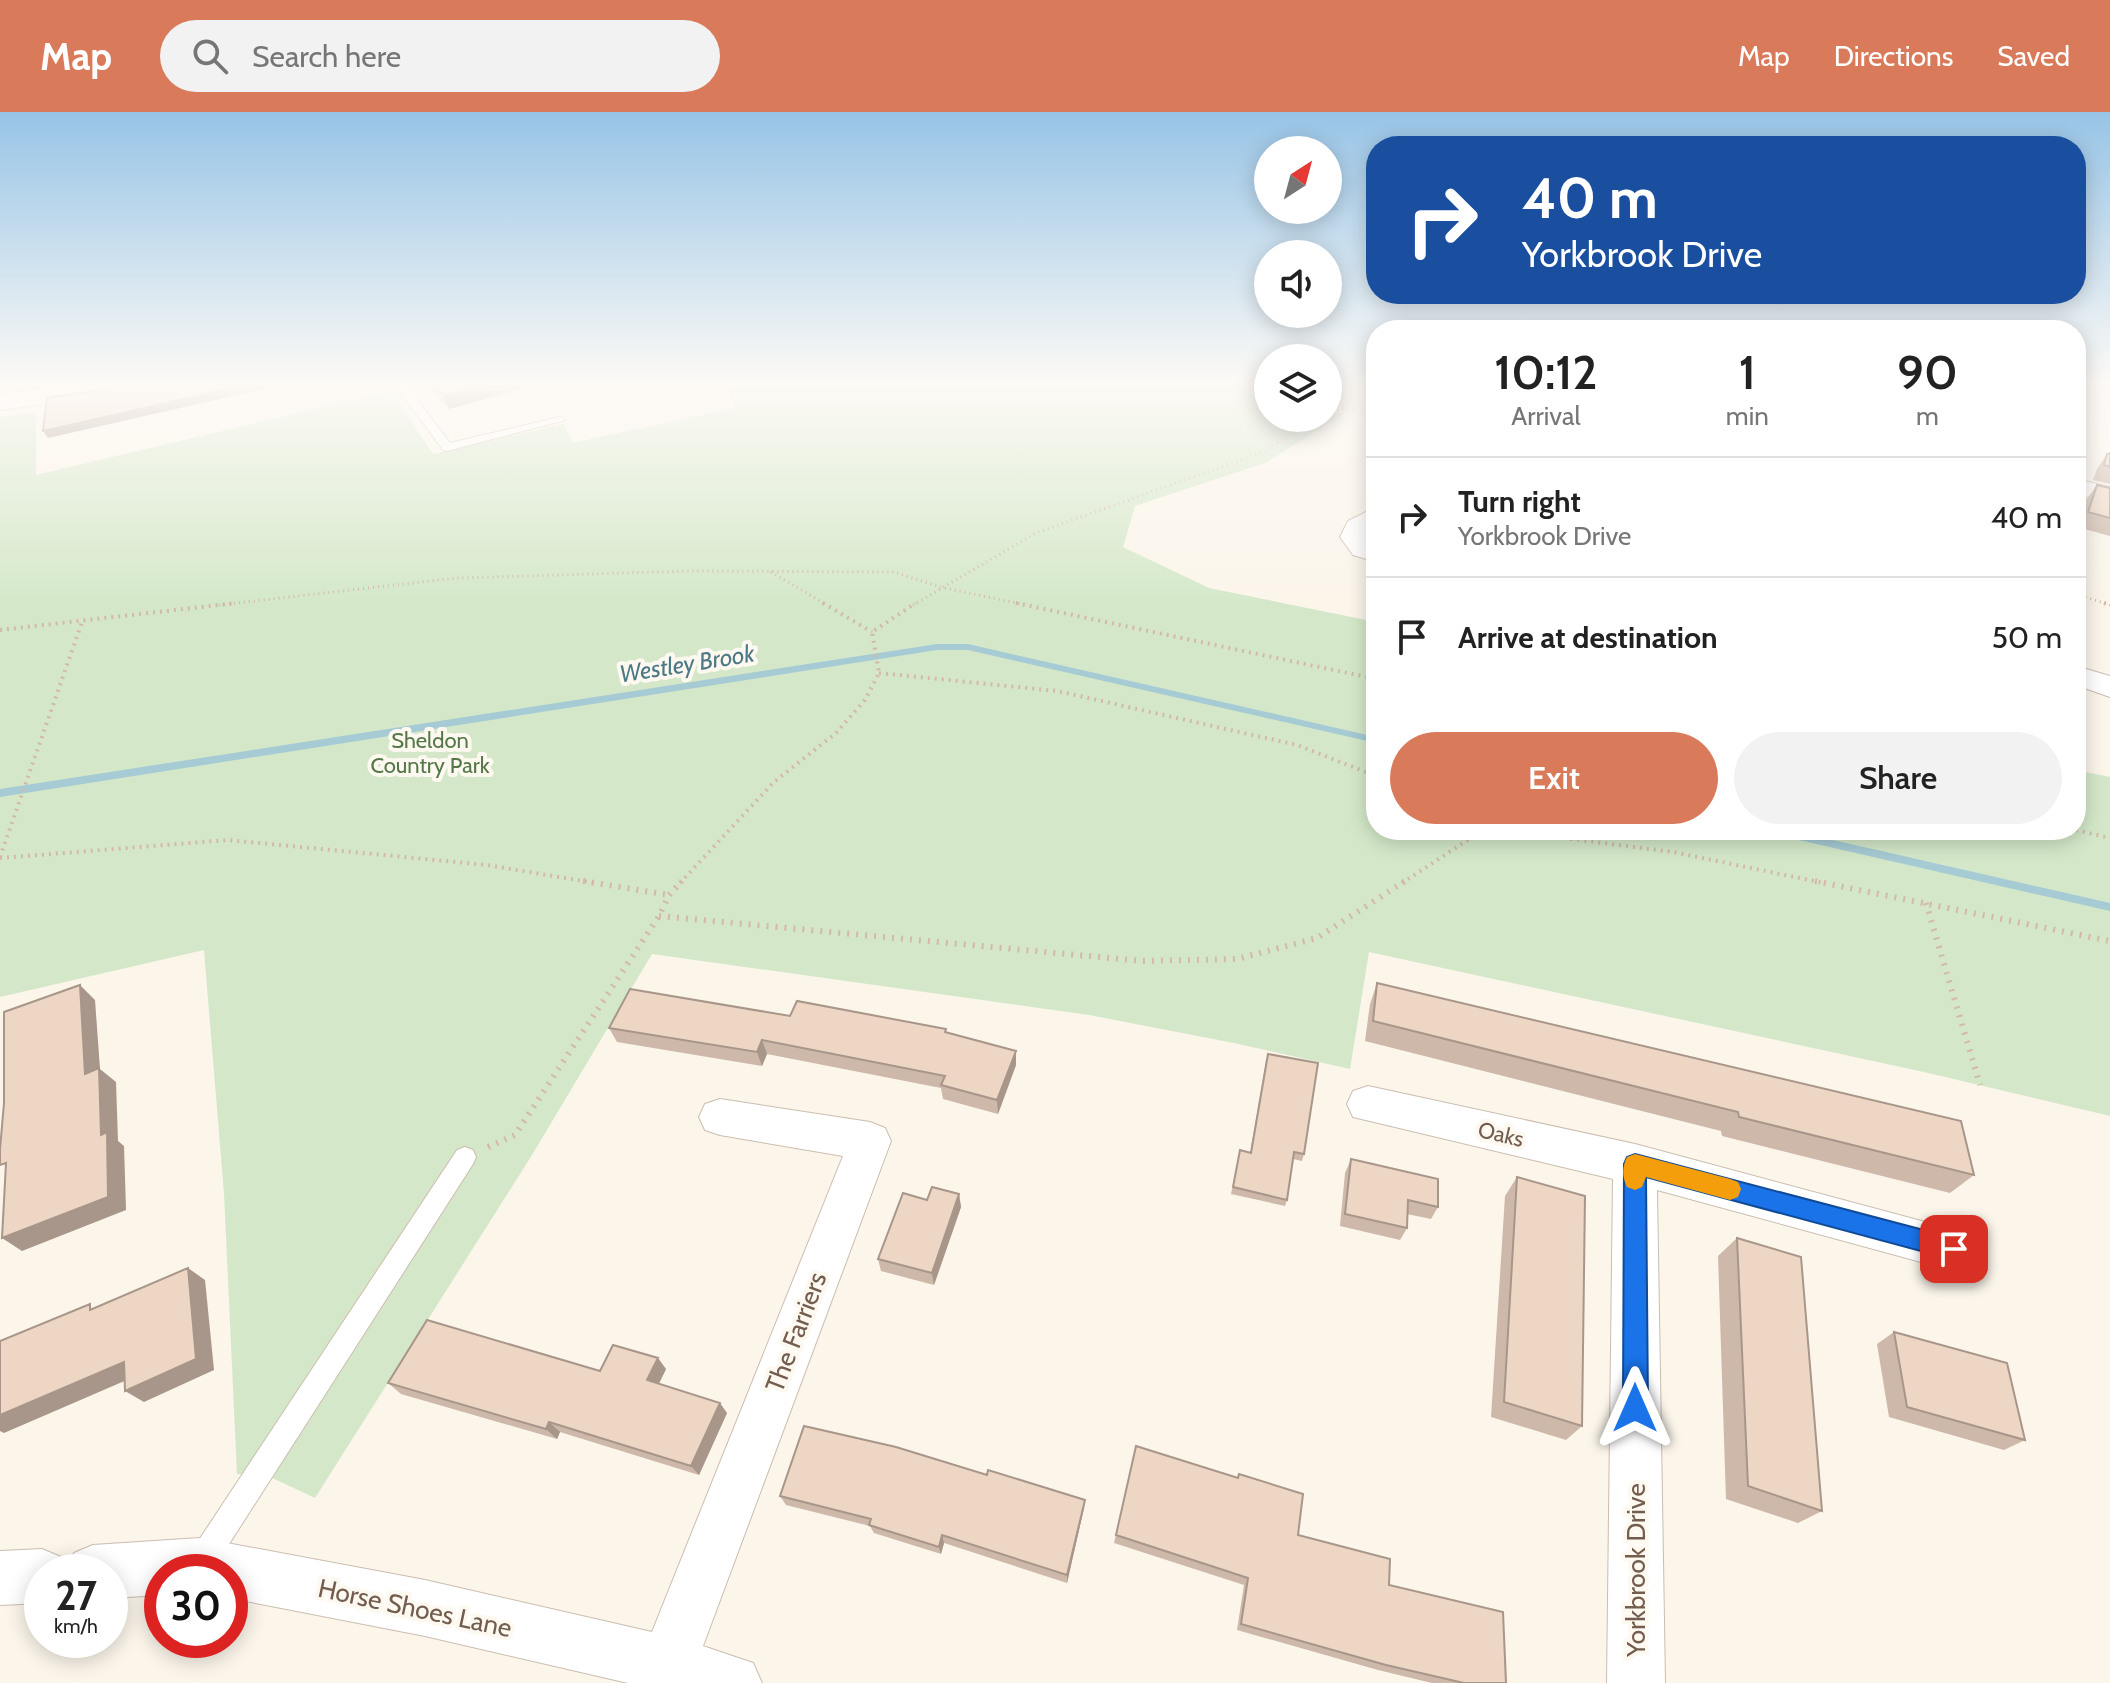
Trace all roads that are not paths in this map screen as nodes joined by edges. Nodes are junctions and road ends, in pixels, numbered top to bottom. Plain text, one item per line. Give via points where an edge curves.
1 (2086, 489) edge
2 (2110, 495) edge
3 (1366, 521) edge
4 (1366, 550) edge
5 (2086, 679) edge
6 (2110, 687) edge
7 (1368, 1104) dead end
8 (720, 1117) dead end
9 (465, 1157) road end
10 (1635, 1164) junction
11 (1954, 1249) dead end
12 (207, 1554) edge
13 (248, 1574) edge
14 (24, 1577) edge
15 (0, 1578) edge
16 (668, 1664) junction
17 (726, 1682) edge
18 (1636, 1683) edge

1 - 2 street
3 - 4 street via 1353,537
5 - 6 street
7 - 10 street, Oaks
8 - 16 street, The Farriers via 870,1141
9 - 12 lane
10 - 11 street
10 - 18 street, Yorkbrook Drive
13 - 16 street, Horse Shoes Lane
14 - 15 street
16 - 17 street, Horse Shoes Lane

